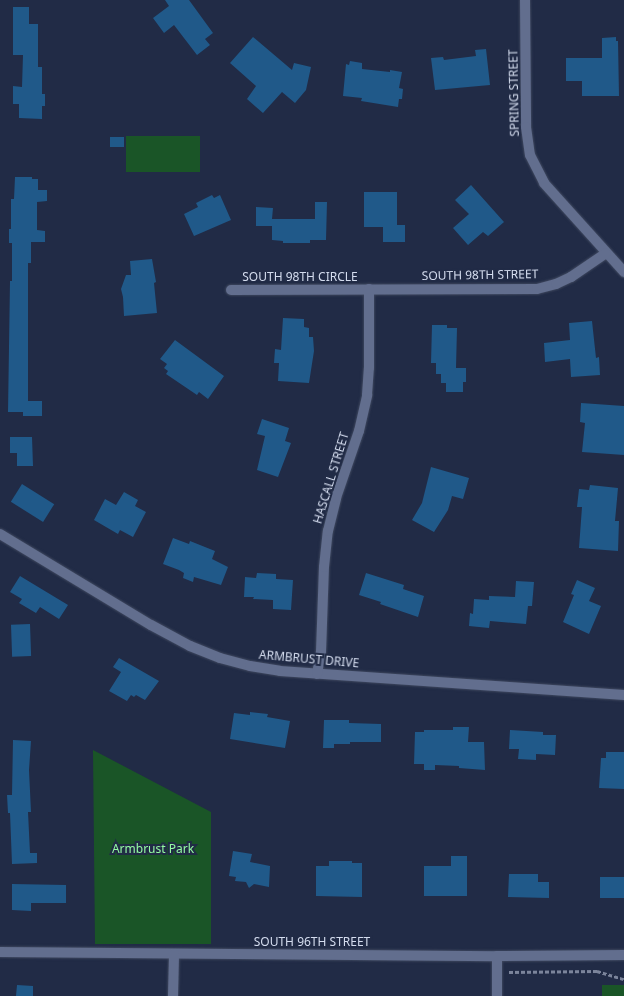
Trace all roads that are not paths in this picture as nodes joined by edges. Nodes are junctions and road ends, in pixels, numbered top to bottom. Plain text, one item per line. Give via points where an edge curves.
1 (525, 0) edge
2 (606, 253) junction
3 (624, 272) edge
4 (369, 289) junction
5 (230, 290) dead end
6 (0, 534) edge
7 (316, 674) junction
8 (624, 695) edge
9 (0, 952) edge
10 (174, 954) junction
11 (624, 955) edge
12 (498, 956) junction
13 (173, 996) edge
14 (497, 996) edge

1 - 2 street, SPRING STREET via 526,127 530,155 544,183
2 - 3 street, SPRING STREET
2 - 4 street, SOUTH 98TH STREET via 571,278 537,289
4 - 5 street, SOUTH 98TH CIRCLE
4 - 7 street, HASCALL STREET via 369,368 366,395 359,431 336,498 328,531 321,652
6 - 7 street, ARMBRUST DRIVE via 190,646 250,666
7 - 8 street, ARMBRUST DRIVE
9 - 10 street, SOUTH 96TH STREET
10 - 12 street, SOUTH 96TH STREET
10 - 13 street
11 - 12 street, SOUTH 96TH STREET
12 - 14 street

